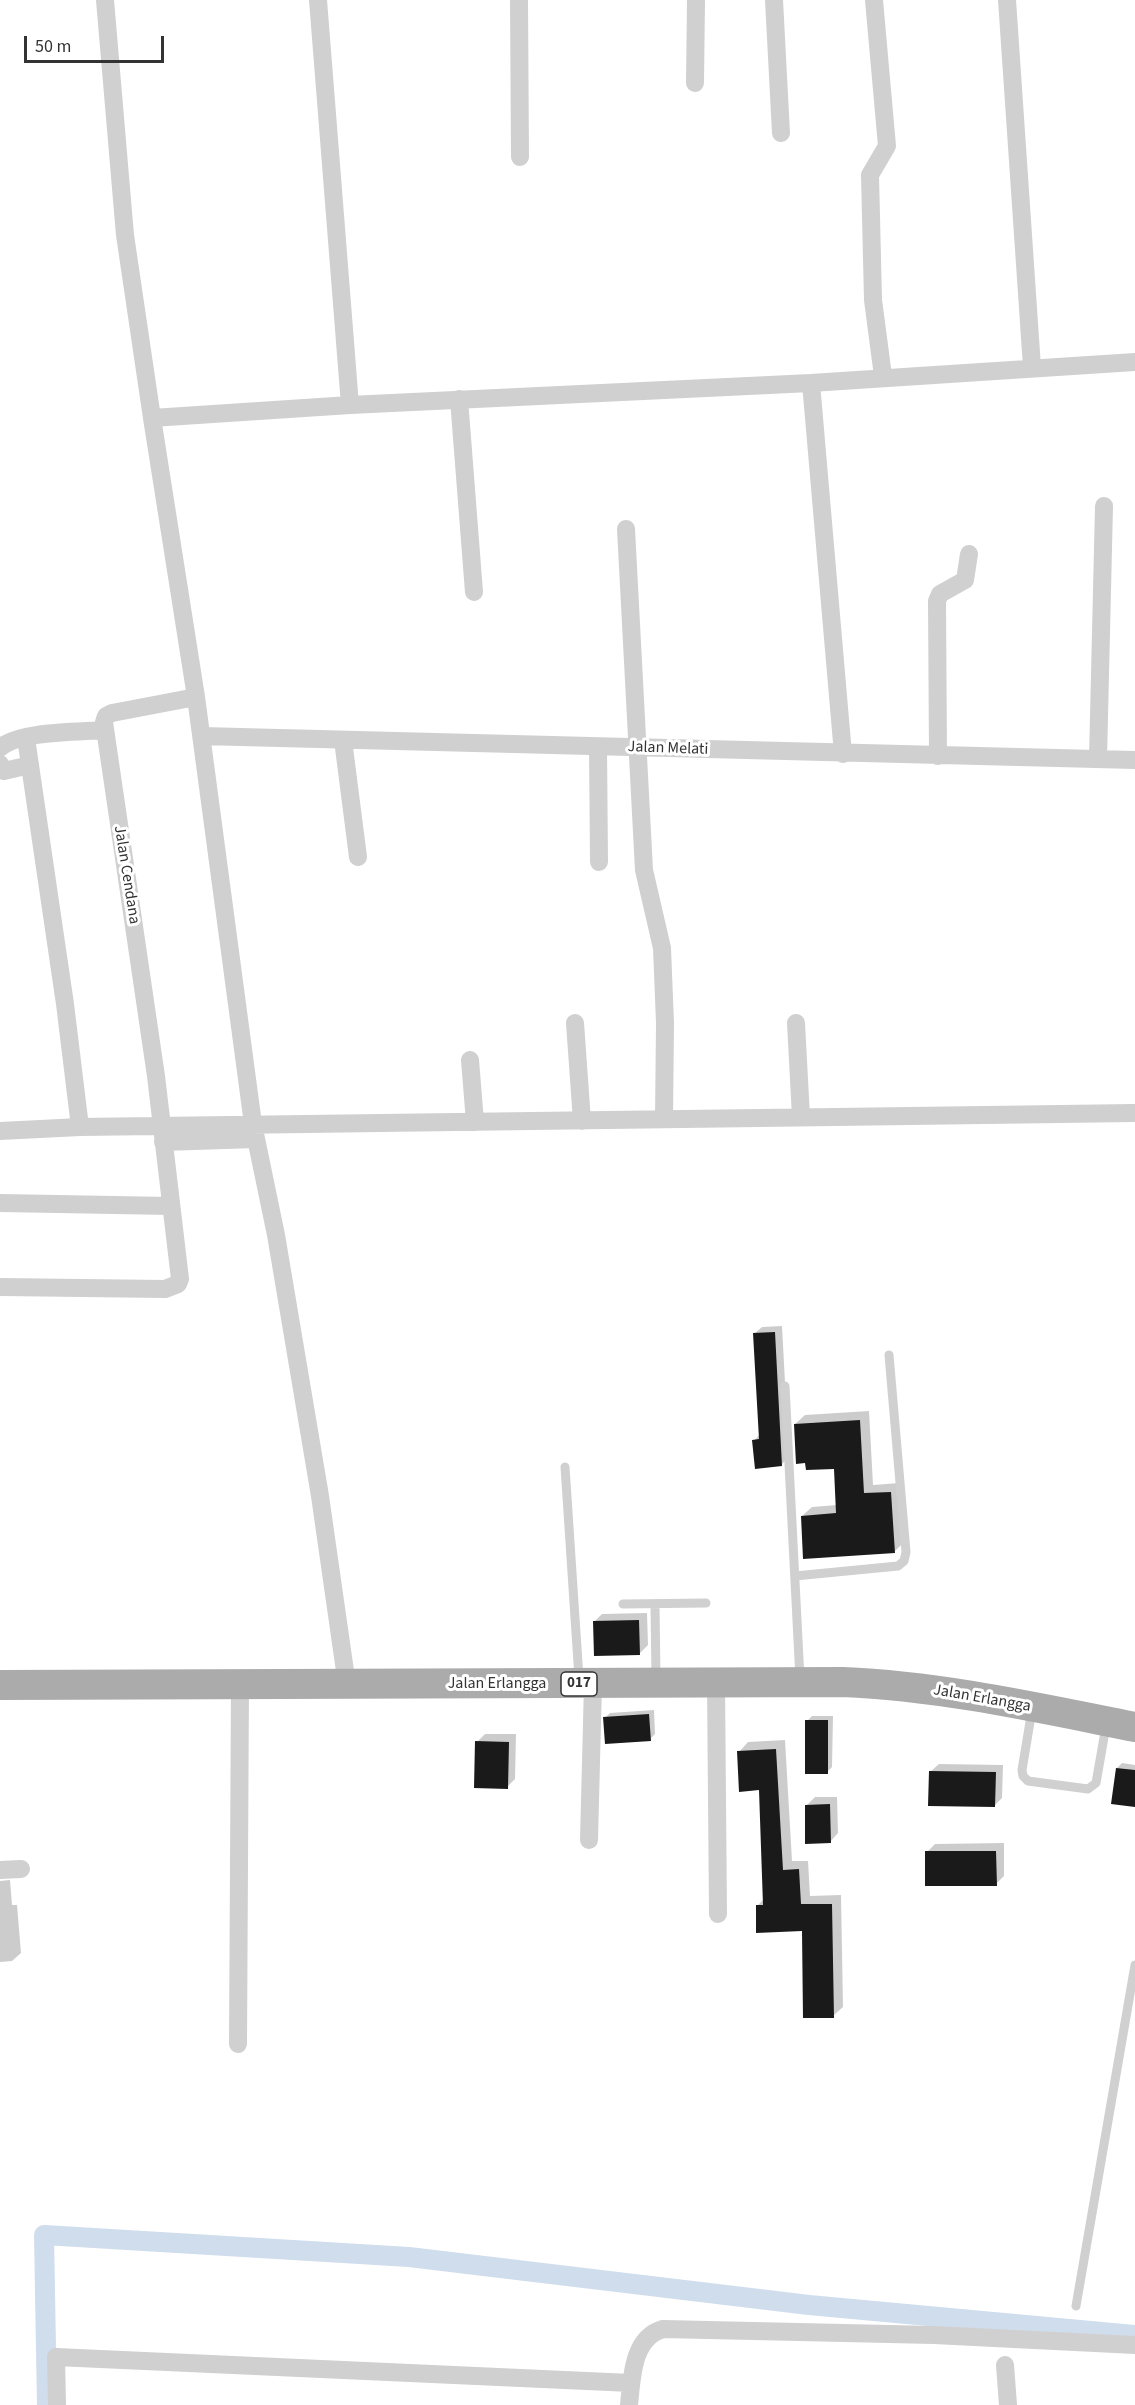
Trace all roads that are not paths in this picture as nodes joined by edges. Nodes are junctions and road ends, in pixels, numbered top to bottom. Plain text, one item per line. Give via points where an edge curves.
1 (105, 0) edge
2 (318, 0) edge
3 (519, 0) edge
4 (696, 0) edge
5 (774, 0) edge
6 (874, 0) edge
7 (1007, 0) edge
8 (695, 82) dead end
9 (781, 133) dead end
10 (520, 157) dead end
11 (1135, 362) edge
12 (1032, 367) junction
13 (883, 376) junction
14 (812, 383) junction
15 (459, 399) junction
16 (350, 405) junction
17 (153, 418) junction
18 (1104, 506) dead end
19 (626, 529) dead end
20 (969, 554) dead end
21 (474, 592) dead end
22 (196, 697) junction
23 (104, 730) junction
24 (202, 736) junction
25 (26, 738) junction
26 (344, 740) junction
27 (598, 747) junction
28 (0, 748) edge
29 (639, 748) junction
30 (843, 754) junction
31 (938, 756) junction
32 (1098, 759) junction
33 (1135, 760) edge
34 (0, 765) edge
35 (30, 765) junction
36 (358, 857) dead end
37 (599, 862) dead end
38 (574, 1023) dead end
39 (796, 1023) dead end
40 (470, 1060) dead end
41 (1135, 1113) edge
42 (801, 1118) junction
43 (664, 1119) junction
44 (582, 1120) junction
45 (475, 1122) junction
46 (80, 1127) junction
47 (0, 1131) edge
48 (255, 1132) junction
49 (162, 1134) junction
50 (0, 1203) edge
51 (171, 1206) junction
52 (0, 1287) edge
53 (889, 1355) dead end
54 (785, 1386) dead end
55 (565, 1467) dead end
56 (795, 1576) junction
57 (706, 1603) dead end
58 (622, 1604) dead end
59 (655, 1605) junction
60 (800, 1682) junction
61 (656, 1683) junction
62 (10, 1684) edge
63 (240, 1684) junction
64 (347, 1684) junction
65 (586, 1684) junction
66 (716, 1684) junction
67 (1032, 1708) junction
68 (1121, 1724) edge
69 (589, 1840) dead end
70 (21, 1869) dead end
71 (0, 1870) edge
72 (718, 1914) dead end
73 (1135, 1965) edge
74 (238, 2044) dead end
75 (1076, 2306) dead end
76 (1135, 2345) edge
77 (1005, 2365) dead end
78 (632, 2383) junction
79 (57, 2405) edge
80 (629, 2405) edge
81 (1008, 2405) edge

1 - 17 street via 125,235
2 - 16 street
3 - 10 street
4 - 8 street
5 - 9 street
6 - 13 street via 886,146 870,175 873,300
7 - 12 street
11 - 12 street
12 - 13 street
13 - 14 street
14 - 15 street
14 - 30 street
15 - 16 street
15 - 21 street
16 - 17 street
17 - 22 street
18 - 32 street
19 - 29 street
20 - 31 street via 965,580 940,594 937,601
22 - 23 street via 112,713 106,716
22 - 24 street
23 - 25 street
23 - 49 street, Jalan Cendana via 155,1064
24 - 26 street, Jalan Melati
24 - 48 street
25 - 28 street
25 - 35 street
26 - 27 street, Jalan Melati
26 - 36 street
27 - 29 street, Jalan Melati
27 - 37 street
29 - 30 street, Jalan Melati
29 - 43 street via 644,870 662,948
30 - 31 street, Jalan Melati
31 - 32 street, Jalan Melati
32 - 33 street, Jalan Melati
34 - 35 street via 9,772
35 - 46 street
38 - 44 street
39 - 42 street
40 - 45 street
41 - 42 street
42 - 43 street
43 - 44 street
44 - 45 street
45 - 48 street
46 - 47 street
46 - 49 street
48 - 49 street
48 - 64 street via 320,1496
49 - 51 street, Jalan Cendana
50 - 51 street
51 - 52 street, Jalan Cendana via 180,1279 172,1288
53 - 56 lane via 904,1561 898,1566
54 - 56 lane
55 - 65 lane
56 - 60 lane
57 - 59 lane
58 - 59 lane
59 - 61 lane
60 - 66 main road, Jalan Erlangga / 017
60 - 67 main road, Jalan Erlangga / 017 via 890,1684
61 - 65 main road, Jalan Erlangga / 017
61 - 66 main road, Jalan Erlangga / 017
62 - 63 main road, Jalan Erlangga / 017
63 - 64 main road, Jalan Erlangga / 017
63 - 74 street
64 - 65 main road, Jalan Erlangga / 017
65 - 69 street
66 - 72 street
67 - 68 main road, Jalan Erlangga / 017
67 - 68 lane via 1022,1770 1028,1781 1093,1787
70 - 71 street
73 - 75 lane
76 - 78 street via 934,2335 663,2329 647,2336 640,2348
77 - 81 street
78 - 79 street via 56,2357
78 - 80 street

